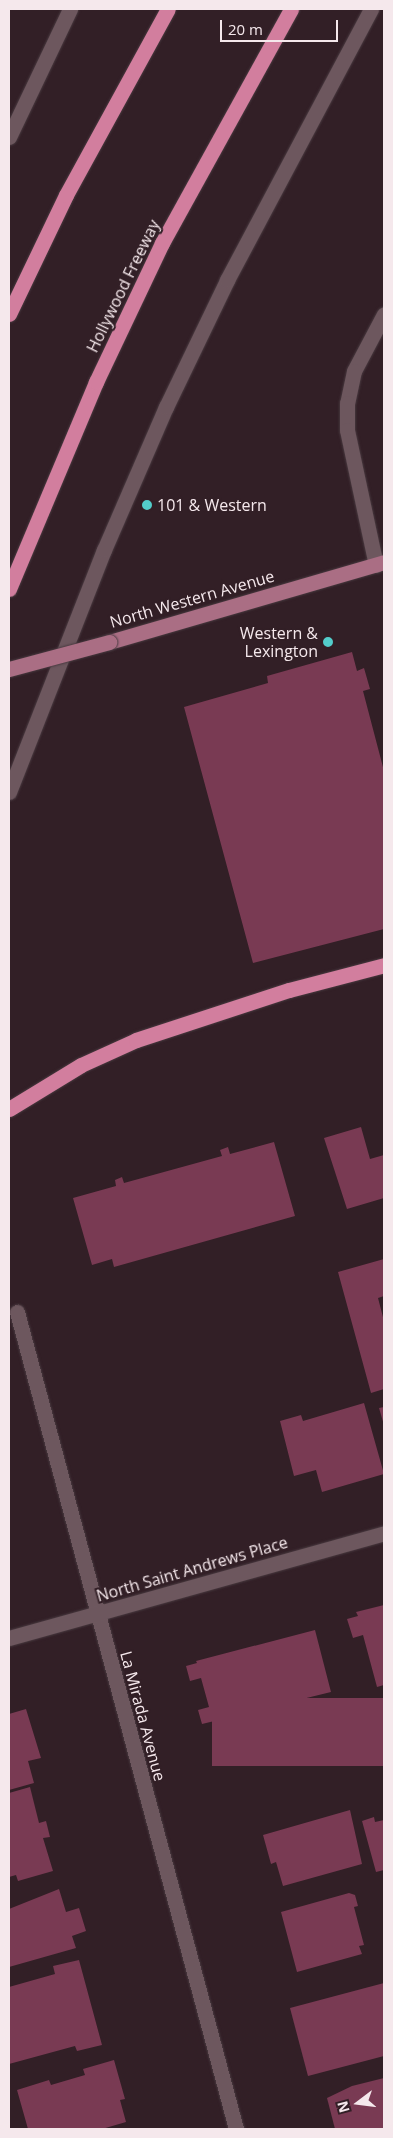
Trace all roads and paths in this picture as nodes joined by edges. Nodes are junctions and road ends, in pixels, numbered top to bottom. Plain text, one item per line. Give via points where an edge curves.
1 (70, 9) edge
2 (168, 9) edge
3 (291, 9) edge
4 (372, 9) edge
5 (9, 137) edge
6 (9, 314) edge
7 (384, 314) edge
8 (380, 564) edge
9 (9, 589) edge
10 (9, 669) edge
11 (9, 792) edge
12 (384, 965) edge
13 (9, 1108) edge
14 (17, 1312) dead end
15 (384, 1532) edge
16 (98, 1614) junction
17 (9, 1638) edge
18 (236, 2129) edge

1 - 5 street
2 - 6 highway via 66,195
3 - 9 highway, Hollywood Freeway via 162,243 96,382
4 - 11 street via 232,272 166,407 104,550
7 - 8 street via 354,371 347,403 347,430
8 - 10 main road, North Western Avenue, bridge
12 - 13 highway via 289,990 136,1040 81,1065
14 - 16 street, La Mirada Avenue
15 - 16 street, North Saint Andrews Place
16 - 17 street, North Saint Andrews Place
16 - 18 street, La Mirada Avenue

